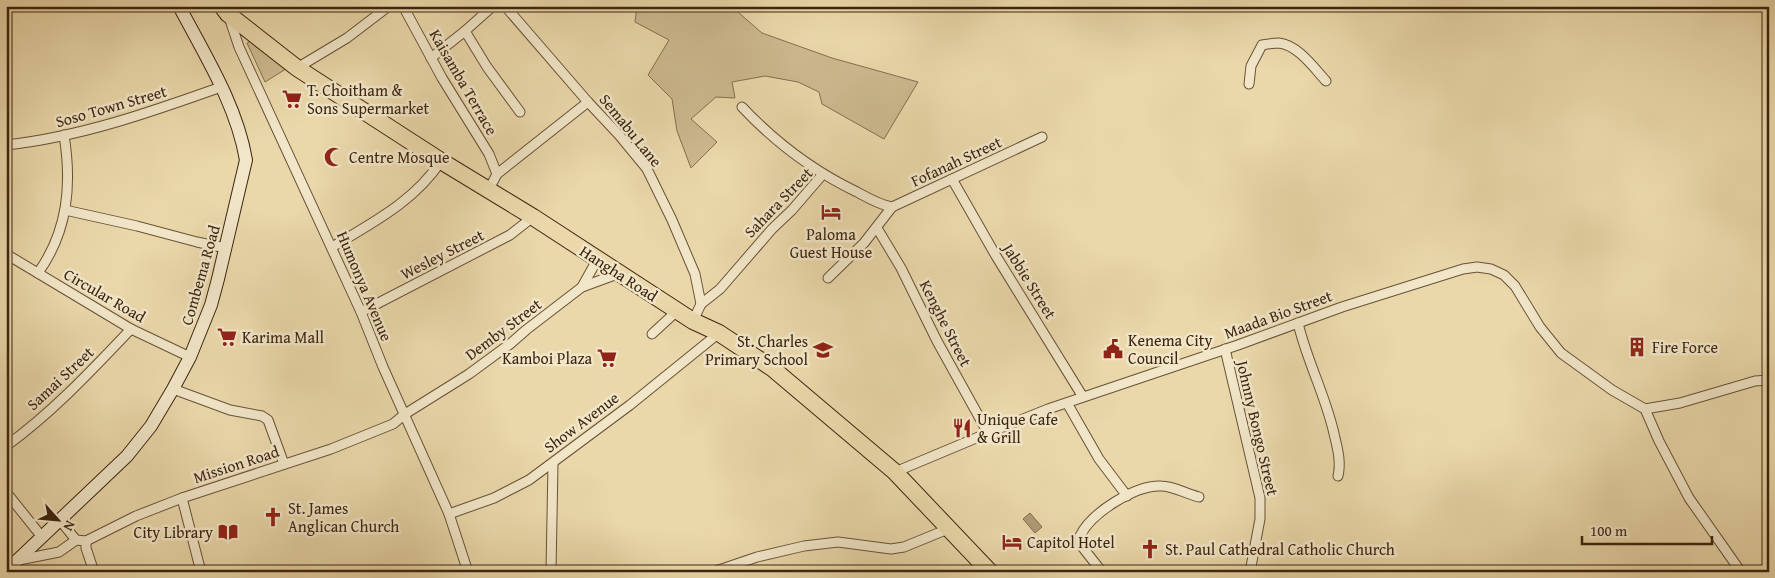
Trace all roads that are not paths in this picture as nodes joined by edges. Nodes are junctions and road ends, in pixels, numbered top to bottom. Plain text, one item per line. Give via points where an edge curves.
1 (179, 6) edge
2 (389, 6) edge
3 (404, 6) edge
4 (493, 6) edge
5 (505, 6) edge
6 (225, 10) edge
7 (465, 32) junction
8 (431, 58) junction
9 (298, 68) junction
10 (1326, 81) dead end
11 (1249, 84) dead end
12 (221, 87) junction
13 (588, 102) junction
14 (742, 107) dead end
15 (520, 112) dead end
16 (64, 135) junction
17 (1042, 137) dead end
18 (6, 145) edge
19 (440, 161) junction
20 (497, 174) junction
21 (823, 174) junction
22 (952, 179) junction
23 (488, 191) junction
24 (892, 207) junction
25 (65, 210) junction
26 (533, 217) junction
27 (877, 228) junction
28 (226, 248) junction
29 (332, 248) junction
30 (6, 254) edge
31 (597, 260) junction
32 (620, 272) junction
33 (38, 273) junction
34 (828, 278) dead end
35 (582, 287) junction
36 (702, 304) junction
37 (677, 311) junction
38 (361, 312) junction
39 (693, 322) junction
40 (1298, 323) junction
41 (131, 329) junction
42 (719, 333) junction
43 (652, 334) dead end
44 (1225, 349) junction
45 (190, 357) junction
46 (1769, 380) edge
47 (173, 389) junction
48 (1084, 397) junction
49 (1068, 403) junction
50 (1645, 409) junction
51 (405, 414) junction
52 (988, 433) junction
53 (6, 446) edge
54 (553, 463) junction
55 (284, 464) junction
56 (895, 472) junction
57 (1338, 476) dead end
58 (6, 492) edge
59 (1127, 496) junction
60 (1199, 497) dead end
61 (182, 498) junction
62 (449, 514) junction
63 (59, 519) junction
64 (948, 529) junction
65 (42, 536) junction
66 (81, 541) junction
67 (18, 560) junction
68 (6, 572) edge
69 (94, 572) edge
70 (200, 572) edge
71 (468, 572) edge
72 (551, 572) edge
73 (713, 572) edge
74 (990, 572) edge
75 (1102, 572) edge
76 (1250, 572) edge
77 (1742, 572) edge

1 - 12 street, Combema Road
2 - 9 street via 347,38
3 - 8 street, Kaisamba Terrace
4 - 7 street
5 - 13 street, Semabu Lane
6 - 9 highway, Hangha Road
6 - 29 street, Humonya Avenue via 238,47
7 - 8 street
7 - 15 street
8 - 20 street, Kaisamba Terrace
9 - 19 highway, Hangha Road
10 - 11 street via 1293,48 1280,43 1262,45 1250,66
12 - 16 street, Soso Town Street via 125,120
12 - 28 street, Combema Road via 243,143 246,160
13 - 20 street
13 - 36 street, Semabu Lane via 647,169 687,254
14 - 21 street via 774,138
16 - 18 street, Soso Town Street
16 - 25 street via 68,175
17 - 22 street, Fofanah Street
19 - 23 highway, Hangha Road
19 - 29 street via 418,190
20 - 23 street
21 - 24 street, Sahara Street
21 - 36 street, Sahara Street via 720,289
22 - 24 street, Fofanah Street
22 - 48 street, Jabbie Street
23 - 26 highway, Hangha Road
24 - 27 street, Fofanah Street
25 - 28 street
25 - 33 street via 55,244
26 - 31 highway, Hangha Road
26 - 38 street, Wesley Street via 510,235
27 - 34 street, Fofanah Street
27 - 52 street, Kenghe Street
28 - 45 street, Combema Road via 211,305
29 - 38 street, Humonya Avenue
30 - 33 street, Circular Road
31 - 32 highway, Hangha Road
31 - 35 street
32 - 35 street, Demby Street
32 - 37 highway, Hangha Road
33 - 41 street, Circular Road
35 - 51 street, Demby Street via 490,359
36 - 39 street
37 - 39 highway, Hangha Road
37 - 43 street
38 - 51 street, Humonya Avenue via 382,367
39 - 42 highway, Hangha Road
40 - 44 street, Maada Bio Street
40 - 50 street, Maada Bio Street via 1463,269 1491,269 1504,275 1515,286 1540,327 1561,353
40 - 57 street via 1331,418 1339,457
41 - 45 street, Circular Road
41 - 53 street, Samai Street via 44,415
42 - 54 street, Show Avenue
42 - 56 highway, Hangha Road via 772,368
44 - 48 street, Maada Bio Street
44 - 76 street, Johnny Bongo Street via 1260,498 1260,519
45 - 47 street, Combema Road
46 - 50 street
47 - 55 street via 268,420
47 - 63 street, Combema Road via 151,426 127,456
48 - 49 street, Maada Bio Street
49 - 52 street, Maada Bio Street
49 - 59 street via 1099,459
50 - 77 street via 1689,498
51 - 55 street, Mission Road via 374,433
51 - 62 street, Humonya Avenue
52 - 56 street, Maada Bio Street
54 - 62 street, Show Avenue via 494,498
54 - 72 street
55 - 61 street, Mission Road
56 - 64 highway, Hangha Road
58 - 65 street
59 - 60 street via 1167,486
59 - 75 street via 1107,507 1080,536 1080,544
61 - 66 street, Mission Road
61 - 70 street
62 - 71 street, Humonya Avenue
63 - 65 street, Combema Road
63 - 66 street
64 - 73 street via 904,547 891,549 838,542 804,546
64 - 74 highway, Hangha Road
65 - 67 street
66 - 67 street, Mission Road via 59,552
66 - 69 street
67 - 68 street

